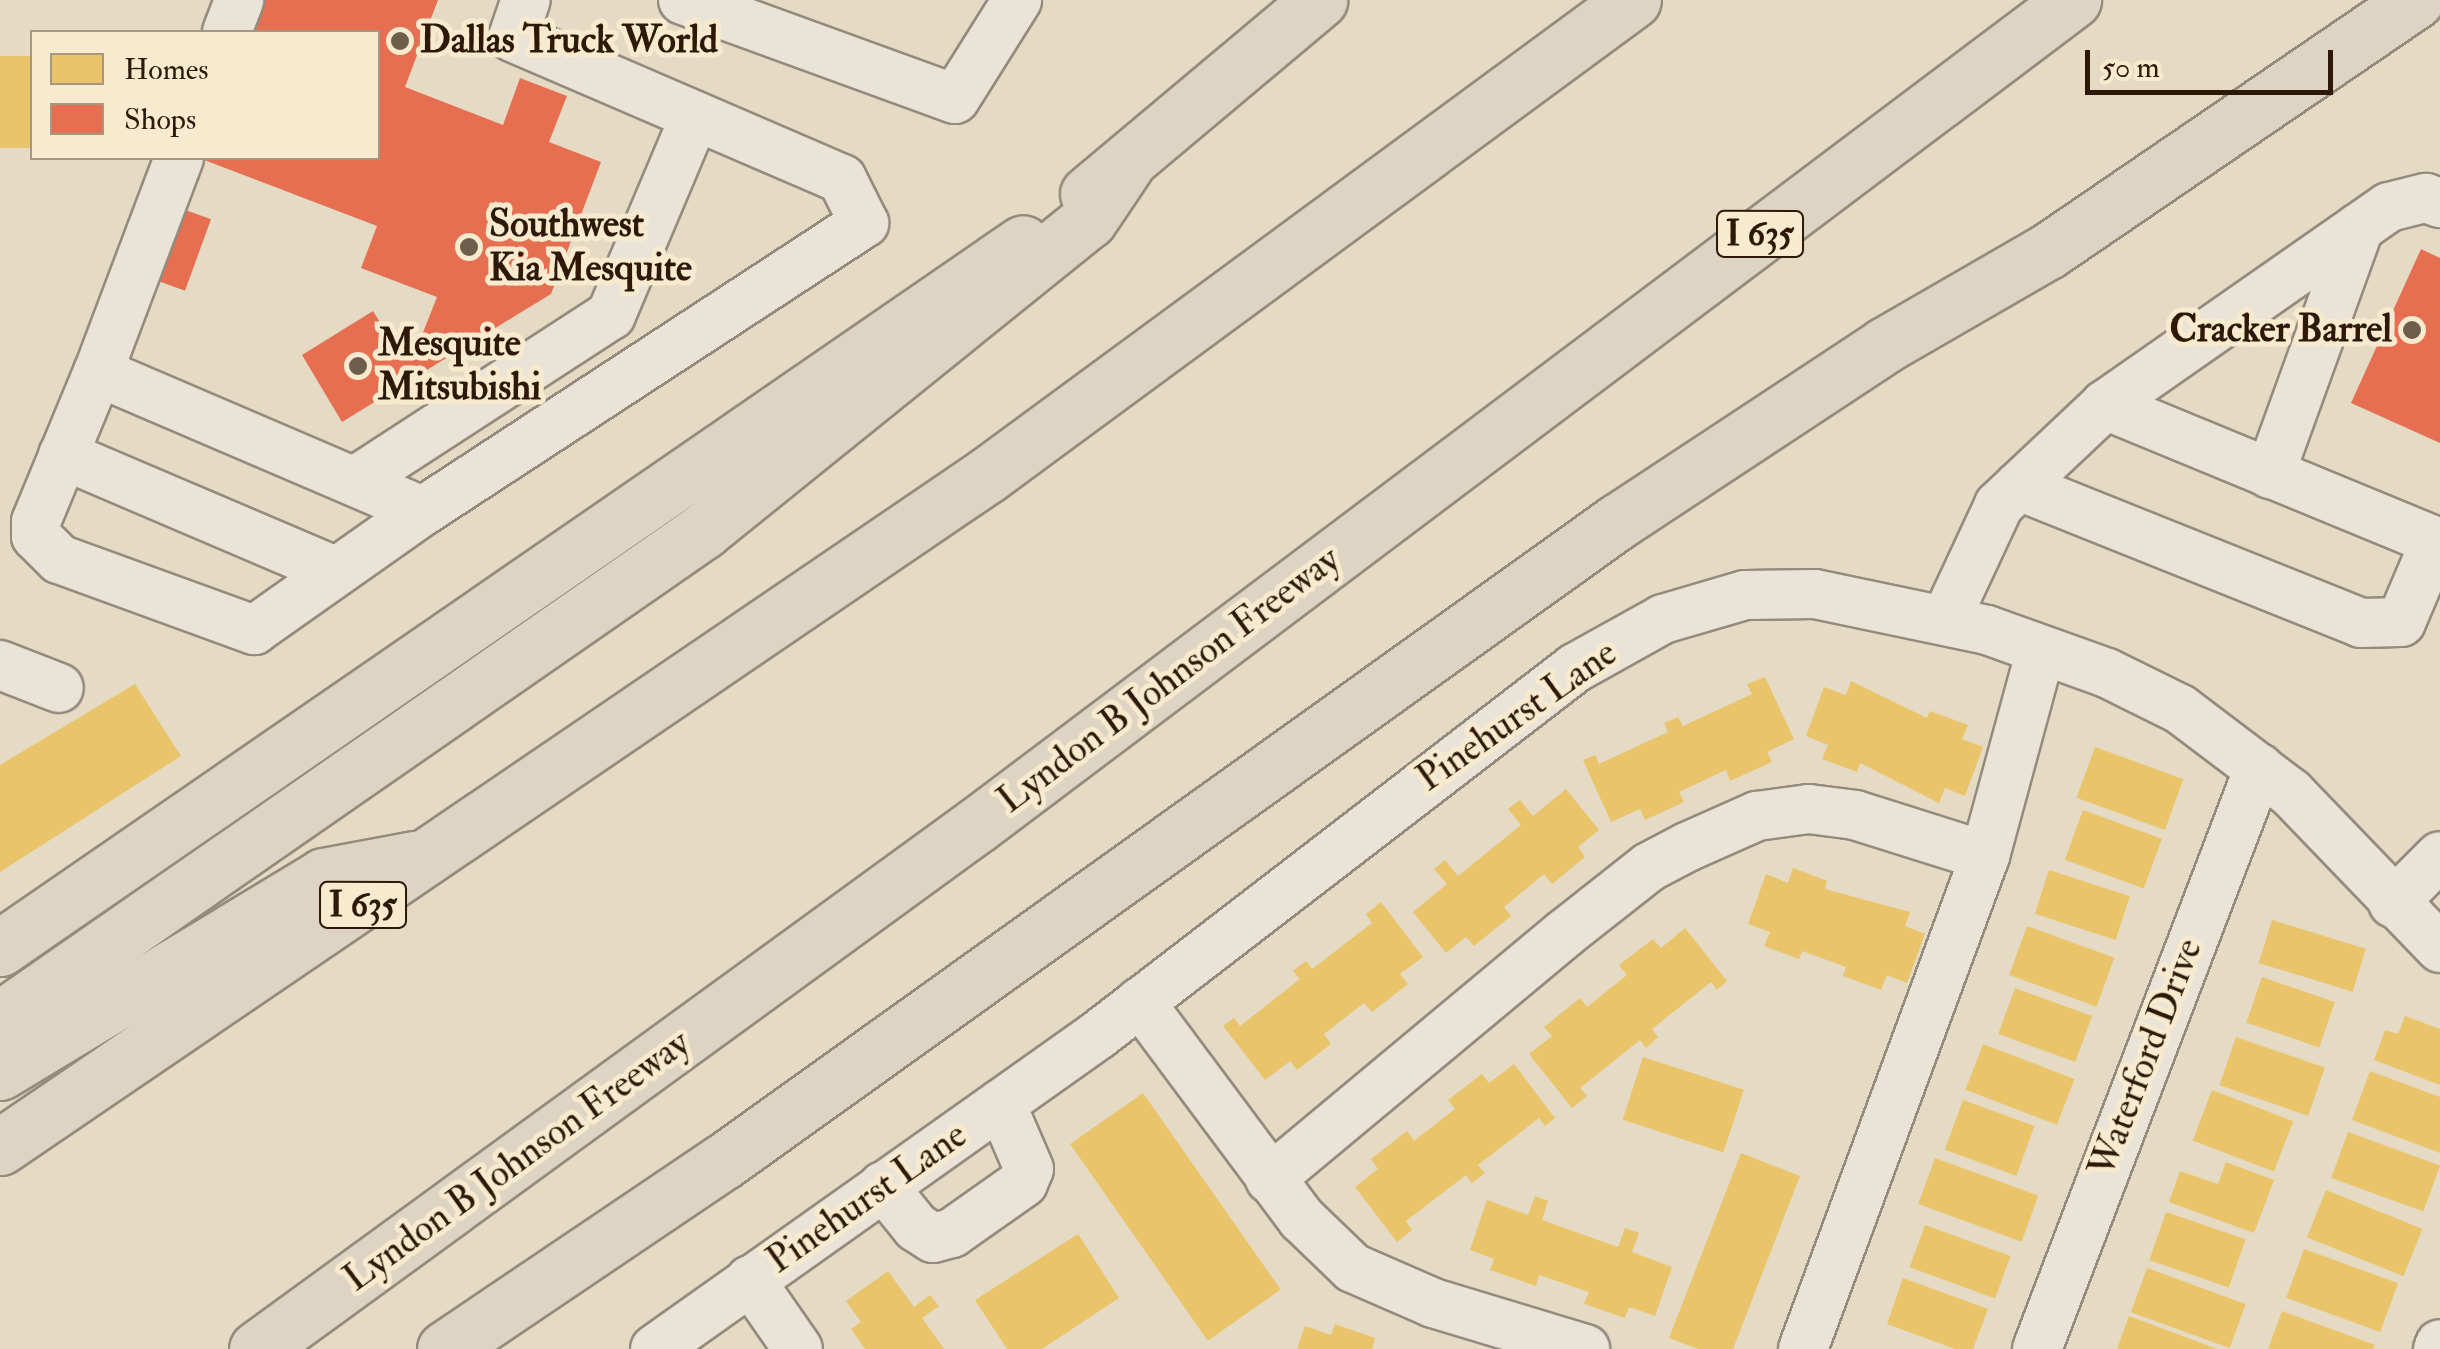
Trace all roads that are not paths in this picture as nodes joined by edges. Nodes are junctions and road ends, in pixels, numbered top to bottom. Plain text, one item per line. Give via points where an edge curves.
1 (239, 0) edge
2 (526, 0) edge
3 (683, 0) edge
4 (1017, 0) edge
5 (1319, 0) edge
6 (1633, 0) edge
7 (2073, 0) edge
8 (2416, 0) edge
9 (228, 30) edge
10 (695, 116) junction
11 (179, 160) edge
12 (1126, 165) junction
13 (2440, 203) edge
14 (2360, 228) junction
15 (98, 372) junction
16 (2105, 405) junction
17 (64, 455) junction
18 (2270, 474) junction
19 (355, 481) junction
20 (2019, 486) junction
21 (423, 511) junction
22 (2437, 543) edge
23 (335, 571) junction
24 (1945, 621) junction
25 (2041, 650) junction
26 (0, 665) edge
27 (59, 688) dead end
28 (2259, 768) junction
29 (1990, 842) junction
30 (437, 854) junction
31 (2440, 856) edge
32 (2393, 903) junction
33 (0, 948) edge
34 (2440, 948) edge
35 (1140, 1002) junction
36 (0, 1019) edge
37 (0, 1072) edge
38 (1001, 1104) junction
39 (0, 1147) edge
40 (1270, 1179) junction
41 (884, 1186) junction
42 (750, 1280) junction
43 (791, 1339) edge
44 (674, 1344) edge
45 (257, 1349) edge
46 (445, 1349) edge
47 (1585, 1349) edge
48 (1803, 1349) edge
49 (2038, 1349) edge

1 - 9 street
2 - 10 street via 512,36
3 - 4 street via 955,99
5 - 12 main road
6 - 30 main road, I 635 via 986,476
7 - 45 main road, Lyndon B Johnson Freeway / I 635 via 1023,790
8 - 46 main road via 2048,251 1885,345 1617,522 916,1026
10 - 19 street via 610,315
10 - 21 street via 842,179 864,223
11 - 15 street
12 - 33 main road via 919,318
12 - 36 main road via 1089,220 703,531
13 - 14 street via 2426,198 2389,208
14 - 16 street
14 - 18 street
15 - 17 street
15 - 19 street
16 - 18 street
16 - 20 street
17 - 23 street
17 - 23 street via 36,522 36,536 59,559 254,630
18 - 22 street
19 - 21 street
20 - 22 street via 2361,623 2401,622
20 - 24 street via 1999,505
21 - 23 street
24 - 25 street, Pinehurst Lane
24 - 35 street, Pinehurst Lane via 1815,594 1744,595 1662,620 1575,668 1468,746
25 - 28 street, Pinehurst Lane via 2180,709
25 - 29 street
26 - 27 street
28 - 32 street, Pinehurst Lane via 2332,831
28 - 49 street, Waterford Drive
29 - 40 street via 1808,808 1757,816 1687,847 1649,867 1578,923
29 - 48 street
30 - 37 main road via 323,876
30 - 39 main road, I 635
31 - 32 street
32 - 34 street, Pinehurst Lane
35 - 38 street, Pinehurst Lane
35 - 40 street
38 - 41 street, Pinehurst Lane
38 - 41 street via 1029,1169 1023,1183 966,1223 933,1238
40 - 47 street via 1353,1268 1433,1302
41 - 42 street, Pinehurst Lane
42 - 43 street
42 - 44 street, Pinehurst Lane

